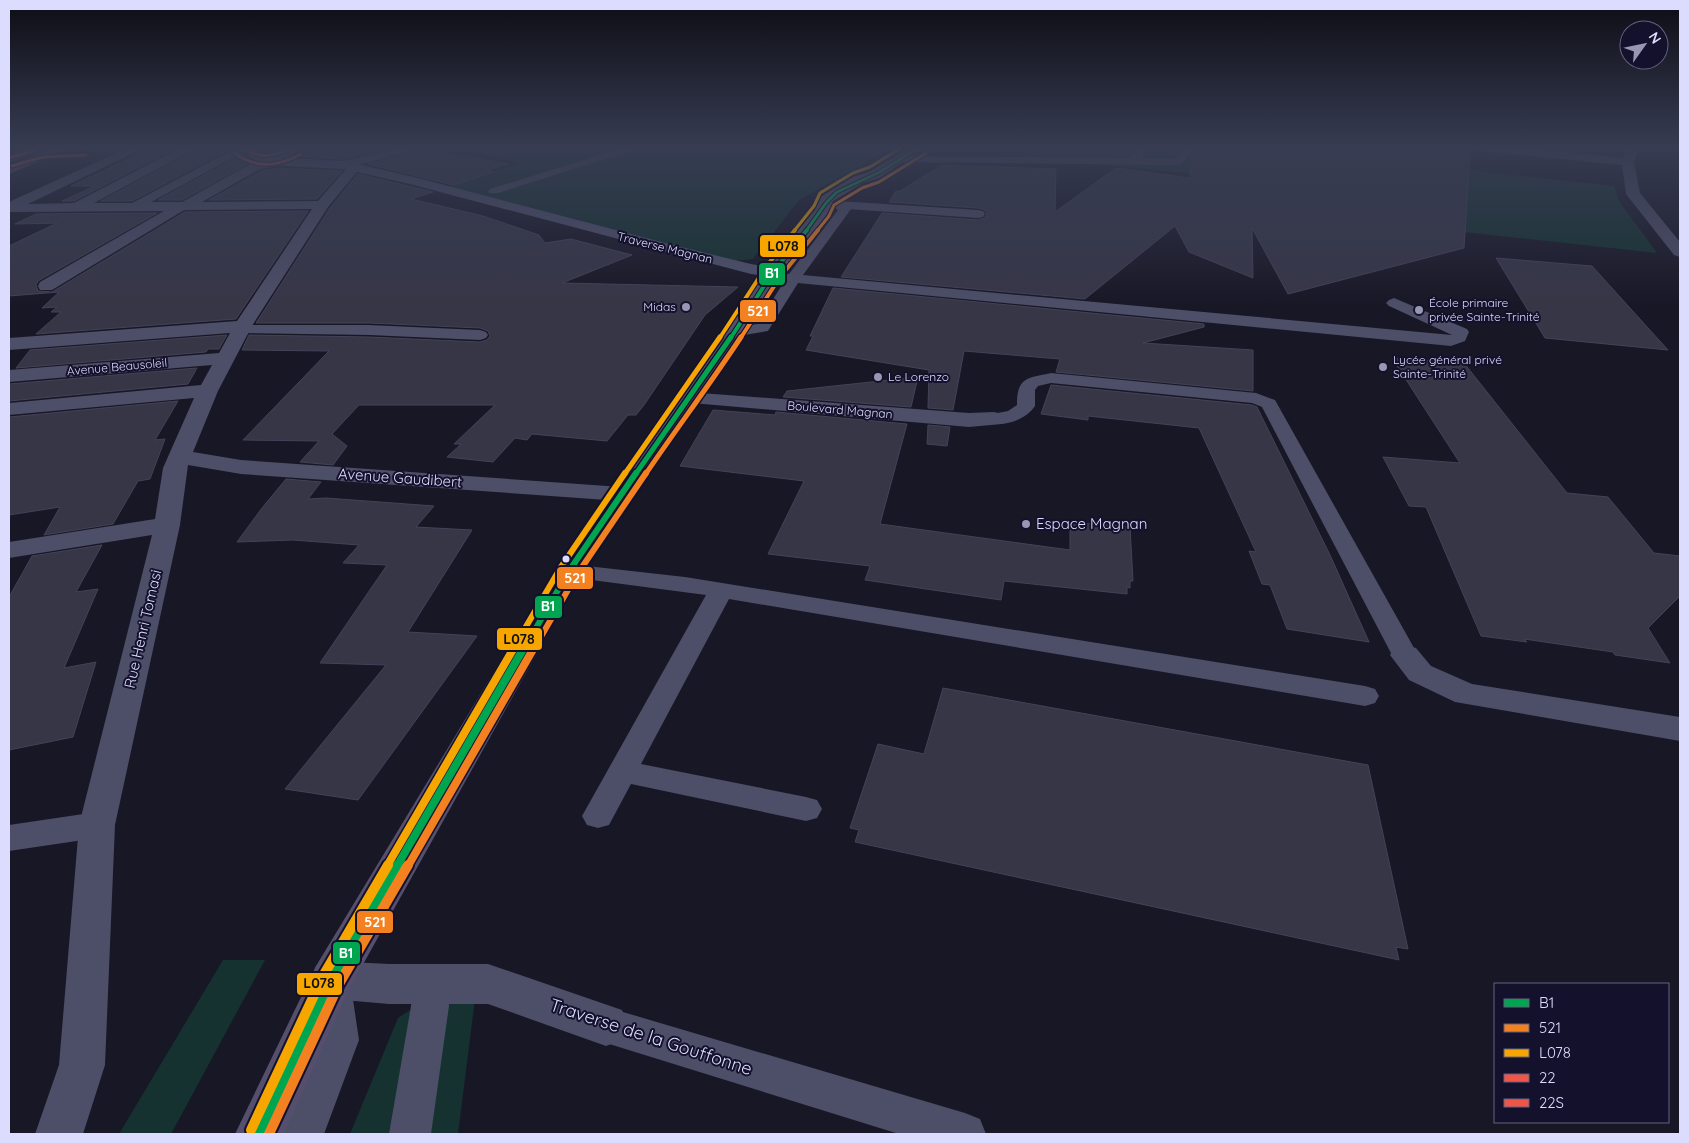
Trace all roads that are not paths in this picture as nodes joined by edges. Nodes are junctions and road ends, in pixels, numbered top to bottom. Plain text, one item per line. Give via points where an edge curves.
1 (28, 199) edge
2 (91, 199) edge
3 (147, 199) edge
4 (196, 199) edge
5 (326, 199) edge
6 (477, 199) edge
7 (827, 199) edge
8 (1637, 199) edge
9 (322, 205) junction
10 (184, 206) junction
11 (76, 207) junction
12 (132, 207) junction
13 (9, 208) edge
14 (830, 208) junction
15 (978, 214) dead end
16 (1680, 252) edge
17 (771, 274) junction
18 (793, 278) junction
19 (46, 286) dead end
20 (1394, 304) dead end
21 (242, 328) junction
22 (732, 332) junction
23 (480, 335) dead end
24 (9, 344) edge
25 (226, 358) junction
26 (9, 376) edge
27 (208, 391) junction
28 (687, 398) junction
29 (9, 410) edge
30 (994, 419) joint
31 (180, 457) junction
32 (621, 494) junction
33 (167, 525) junction
34 (9, 550) edge
35 (569, 571) junction
36 (721, 590) junction
37 (1405, 655) joint
38 (1365, 696) dead end
39 (1680, 729) edge
40 (621, 771) junction
41 (806, 808) dead end
42 (598, 816) dead end
43 (97, 825) junction
44 (9, 838) edge
45 (331, 980) junction
46 (430, 984) junction
47 (606, 1025) joint
48 (59, 1134) edge
49 (259, 1134) edge
50 (303, 1134) edge
51 (410, 1134) edge
52 (965, 1134) edge

1 - 13 street
2 - 11 street
3 - 12 street
4 - 10 street
5 - 9 street, Rue Henri Tomasi
6 - 17 street, Traverse Magnan
7 - 14 main road
8 - 16 street
9 - 10 street
9 - 21 street, Rue Henri Tomasi
10 - 12 street
10 - 19 street
11 - 12 street
11 - 13 street
14 - 15 street
14 - 17 main road
14 - 18 lane via 845,209
17 - 18 lane
17 - 22 main road
18 - 20 lane via 1451,341 1459,338 1461,332
18 - 22 lane via 762,328
21 - 23 lane
21 - 24 street
21 - 25 street, Rue Henri Tomasi
22 - 28 main road via 708,372
25 - 26 street, Avenue Beausoleil
25 - 27 street, Rue Henri Tomasi
27 - 29 street
27 - 31 street, Rue Henri Tomasi
28 - 30 street, Boulevard Magnan via 970,420
28 - 32 main road
30 - 37 lane via 1021,411 1026,406 1026,389 1032,382 1051,378 1256,398 1269,404
31 - 32 street, Avenue Gaudibert via 241,467
31 - 33 street, Rue Henri Tomasi via 175,468
32 - 35 main road
33 - 34 street
33 - 43 street, Rue Henri Tomasi
35 - 36 lane
35 - 45 main road
36 - 38 lane
36 - 40 lane
37 - 39 street via 1420,673 1466,694
40 - 41 lane
40 - 42 lane
43 - 44 lane
43 - 48 street, Rue Henri Tomasi via 82,1065
45 - 46 street, Traverse de la Gouffonne
45 - 49 main road
45 - 50 lane via 340,1040
46 - 47 street, Traverse de la Gouffonne via 488,984
46 - 51 lane via 430,1006
47 - 52 lane, Traverse de la Gouffonne

